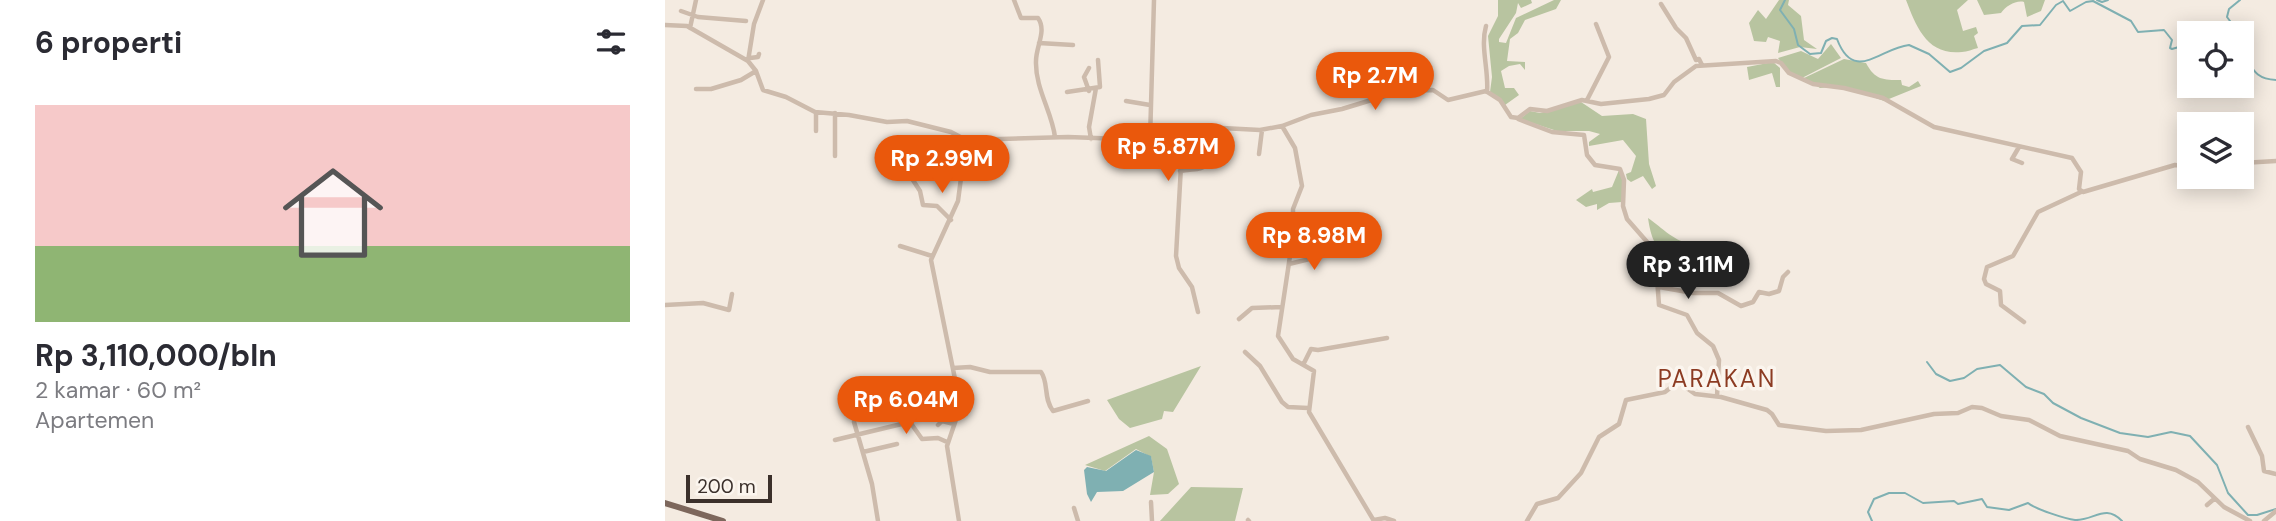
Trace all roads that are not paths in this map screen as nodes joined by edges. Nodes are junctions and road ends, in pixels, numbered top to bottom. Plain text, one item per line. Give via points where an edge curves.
1 (696, 0) edge
2 (763, 0) edge
3 (1014, 0) edge
4 (1154, 0) edge
5 (1661, 4) dead end
6 (681, 11) dead end
7 (692, 16) junction
8 (746, 20) dead end
9 (1597, 24) dead end
10 (665, 25) edge
11 (1486, 26) dead end
12 (690, 28) junction
13 (1039, 43) junction
14 (1073, 45) dead end
15 (759, 54) dead end
16 (749, 60) junction
17 (1098, 60) dead end
18 (1702, 65) junction
19 (1089, 68) dead end
20 (756, 71) junction
21 (1096, 88) junction
22 (696, 89) dead end
23 (1089, 91) junction
24 (1067, 92) dead end
25 (1487, 92) junction
26 (1126, 101) dead end
27 (1581, 101) junction
28 (1150, 105) junction
29 (815, 113) junction
30 (835, 113) junction
31 (1518, 118) junction
32 (1282, 126) junction
33 (1262, 130) junction
34 (816, 131) dead end
35 (1055, 137) junction
36 (1091, 139) junction
37 (965, 141) junction
38 (1150, 141) junction
39 (2019, 147) junction
40 (1259, 154) dead end
41 (835, 156) dead end
42 (2276, 161) edge
43 (2254, 162) edge
44 (2022, 163) dead end
45 (2177, 165) edge
46 (925, 170) dead end
47 (1180, 171) junction
48 (909, 174) junction
49 (939, 177) dead end
50 (2081, 192) junction
51 (951, 220) junction
52 (1308, 230) dead end
53 (1293, 233) junction
54 (900, 246) dead end
55 (1330, 254) dead end
56 (932, 256) junction
57 (1289, 264) junction
58 (1788, 272) dead end
59 (1659, 287) junction
60 (732, 294) dead end
61 (665, 305) edge
62 (1281, 307) junction
63 (1198, 312) dead end
64 (1239, 318) dead end
65 (2024, 322) dead end
66 (1387, 338) dead end
67 (1245, 352) dead end
68 (1304, 363) junction
69 (953, 368) junction
70 (1717, 397) junction
71 (1088, 401) dead end
72 (1308, 408) junction
73 (854, 422) dead end
74 (954, 424) junction
75 (938, 425) dead end
76 (2248, 427) dead end
77 (858, 435) junction
78 (835, 440) dead end
79 (947, 442) junction
80 (897, 444) dead end
81 (863, 452) junction
82 (2276, 474) edge
83 (2214, 499) junction
84 (1151, 502) dead end
85 (665, 503) edge
86 (2207, 505) dead end
87 (1075, 508) dead end
88 (2276, 511) edge
89 (704, 519) edge
90 (1374, 520) edge
91 (723, 521) edge
92 (878, 521) edge
93 (959, 521) edge
94 (1077, 521) edge
95 (1152, 521) edge
96 (1394, 521) edge
97 (1527, 521) edge
98 (2250, 521) edge
99 (2264, 521) edge

1 - 7 street
2 - 16 street
3 - 13 street via 1022,19 1040,19
4 - 28 street
5 - 18 street
6 - 7 street
7 - 8 street
7 - 12 street
9 - 27 street via 1609,57
10 - 12 street
11 - 25 street
12 - 16 street
13 - 14 street
13 - 35 street via 1036,65
15 - 16 street
16 - 20 street
17 - 21 street via 1100,86
18 - 27 street via 1693,67 1662,96 1601,104
18 - 39 street via 1779,62 1789,73 1813,84 1883,98 1934,127
19 - 23 street via 1084,77
20 - 22 street via 741,80
20 - 29 street via 763,90
21 - 23 street
21 - 36 street
23 - 24 street
25 - 31 street via 1500,100 1511,117
25 - 32 street via 1448,100 1433,90 1401,91
26 - 28 street
27 - 31 street via 1547,111 1530,109
28 - 38 street
29 - 30 street
29 - 34 street
30 - 37 street via 907,121 951,132
30 - 41 street
31 - 59 street via 1552,132 1584,135 1590,160 1601,168 1621,169 1626,216 1655,251
32 - 33 street
32 - 53 street via 1295,148 1303,186 1293,209
33 - 40 street
33 - 47 street via 1214,131 1205,143 1208,157 1202,168
35 - 36 street
35 - 37 street
36 - 38 street
37 - 51 street via 958,201
38 - 47 street via 1163,156 1181,166
39 - 44 street via 2012,159
39 - 50 street via 2072,158 2081,172
42 - 43 street
45 - 50 street
46 - 48 street
47 - 63 street via 1176,256 1192,287
48 - 49 street via 903,147 907,141 921,141 936,153
48 - 51 street via 923,205 936,206
50 - 65 street via 2038,212 2013,256 1987,267 1986,285 2000,292 2001,305
51 - 56 street
52 - 53 street
53 - 57 street
54 - 56 street
55 - 57 street
56 - 69 street
57 - 62 street
58 - 59 street via 1779,291 1759,292 1752,302 1741,306 1718,293
59 - 70 street via 1661,307 1687,315 1697,333 1713,346 1719,363
60 - 61 street via 729,310 704,303
62 - 64 street via 1251,307
62 - 68 street via 1279,340 1293,359
66 - 68 street via 1311,349
67 - 72 street via 1260,366 1282,402 1288,407
68 - 72 street via 1314,371
69 - 71 street via 1041,372 1045,399 1053,411
69 - 74 street via 963,399
70 - 83 street via 1767,410 1779,425 1826,431 1861,430 1982,408 2167,466 2192,478
70 - 97 street via 1691,392 1678,382 1665,392 1626,400 1619,424 1599,437 1580,475 1557,498 1537,505
72 - 90 street
73 - 77 street
74 - 75 street via 941,421
74 - 79 street
76 - 82 street via 2264,471
77 - 78 street
77 - 79 street via 910,422 922,439
77 - 81 street
79 - 93 street
80 - 81 street
81 - 92 street
83 - 86 street
83 - 98 street
84 - 95 street
85 - 89 main road
87 - 94 street
88 - 99 street
89 - 91 main road
90 - 96 street

